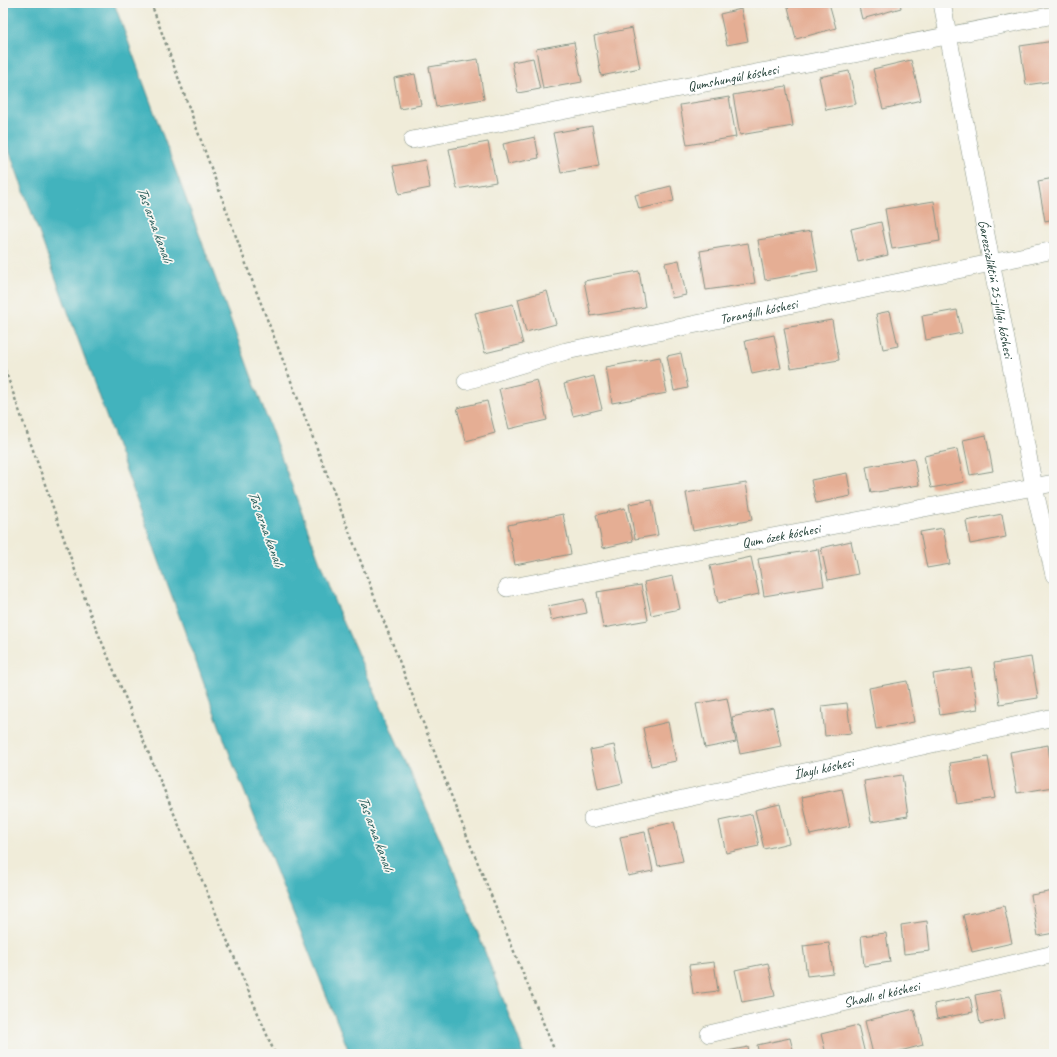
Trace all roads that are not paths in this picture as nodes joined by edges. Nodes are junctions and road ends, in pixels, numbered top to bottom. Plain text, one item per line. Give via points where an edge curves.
1 (942, 3) edge
2 (1054, 15) edge
3 (947, 35) junction
4 (412, 140) dead end
5 (1054, 250) edge
6 (992, 263) junction
7 (466, 380) dead end
8 (1054, 483) edge
9 (1034, 487) junction
10 (1054, 575) edge
11 (507, 588) dead end
12 (1054, 718) edge
13 (592, 819) dead end
14 (1054, 954) edge
15 (709, 1034) dead end

1 - 3 street, Ǵarezsizliktiń 25-jıllıǵı kóshesi
2 - 3 street, Qumshungúl kóshesi
3 - 4 street, Qumshungúl kóshesi
3 - 6 street, Ǵarezsizliktiń 25-jıllıǵı kóshesi
5 - 6 street, Toranǵıllı kóshesi
6 - 7 street, Toranǵıllı kóshesi via 566,351
6 - 9 street, Ǵarezsizliktiń 25-jıllıǵı kóshesi
8 - 9 street, Qum ózek kóshesi
9 - 10 street, Ǵarezsizliktiń 25-jıllıǵı kóshesi
9 - 11 street, Qum ózek kóshesi
12 - 13 street, Ílaylı kóshesi
14 - 15 street, Shadlı el kóshesi

